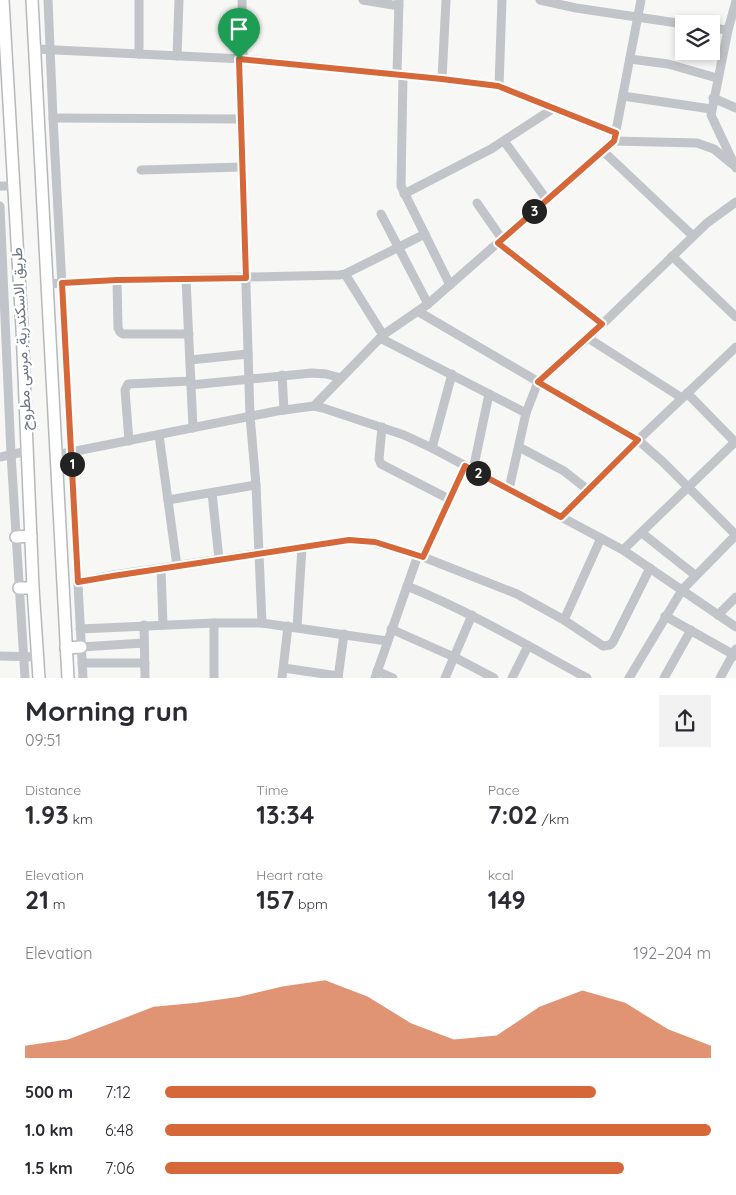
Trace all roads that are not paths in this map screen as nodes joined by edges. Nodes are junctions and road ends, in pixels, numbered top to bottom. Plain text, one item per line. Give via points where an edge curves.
1 (32, 0) edge
2 (48, 0) edge
3 (138, 0) edge
4 (179, 0) edge
5 (242, 0) edge
6 (363, 0) edge
7 (446, 0) edge
8 (502, 0) edge
9 (540, 0) edge
10 (641, 0) edge
11 (736, 0) edge
12 (2, 1) edge
13 (552, 1) edge
14 (399, 3) edge
15 (570, 3) edge
16 (638, 17) junction
17 (675, 23) edge
18 (720, 29) edge
19 (728, 30) junction
20 (35, 49) junction
21 (50, 50) junction
22 (139, 54) junction
23 (177, 56) junction
24 (241, 59) junction
25 (630, 59) junction
26 (400, 75) junction
27 (718, 78) junction
28 (442, 79) junction
29 (498, 86) junction
30 (623, 96) junction
31 (713, 98) junction
32 (4, 99) edge
33 (554, 108) junction
34 (736, 108) edge
35 (711, 109) junction
36 (53, 118) junction
37 (241, 119) junction
38 (615, 137) junction
39 (504, 142) junction
40 (603, 151) junction
41 (242, 167) junction
42 (735, 167) edge
43 (141, 170) dead end
44 (0, 186) edge
45 (13, 186) junction
46 (404, 194) junction
47 (547, 200) junction
48 (736, 202) edge
49 (477, 203) dead end
50 (0, 206) edge
51 (381, 214) dead end
52 (425, 234) junction
53 (693, 236) junction
54 (500, 241) junction
55 (398, 248) junction
56 (672, 256) junction
57 (345, 274) junction
58 (246, 278) junction
59 (117, 280) junction
60 (186, 280) junction
61 (62, 283) junction
62 (46, 284) junction
63 (450, 284) junction
64 (428, 304) junction
65 (419, 312) junction
66 (736, 317) edge
67 (602, 324) junction
68 (22, 328) junction
69 (3, 331) edge
70 (189, 334) junction
71 (381, 337) junction
72 (588, 338) junction
73 (736, 347) edge
74 (248, 354) junction
75 (190, 360) junction
76 (452, 374) junction
77 (282, 375) junction
78 (249, 378) junction
79 (341, 378) junction
80 (538, 382) junction
81 (191, 383) junction
82 (489, 394) junction
83 (684, 395) junction
84 (314, 406) junction
85 (284, 410) junction
86 (526, 413) junction
87 (250, 416) junction
88 (382, 427) junction
89 (194, 428) junction
90 (159, 435) junction
91 (638, 440) junction
92 (129, 441) junction
93 (736, 442) edge
94 (519, 447) junction
95 (432, 448) junction
96 (27, 451) junction
97 (71, 451) junction
98 (11, 454) junction
99 (56, 455) junction
100 (0, 457) edge
101 (469, 468) junction
102 (256, 485) junction
103 (689, 488) junction
104 (509, 489) junction
105 (588, 490) junction
106 (212, 492) junction
107 (449, 499) junction
108 (168, 500) junction
109 (561, 517) junction
110 (642, 532) junction
111 (736, 535) edge
112 (31, 536) junction
113 (16, 537) junction
114 (601, 538) junction
115 (302, 547) junction
116 (623, 550) junction
117 (260, 553) junction
118 (420, 556) junction
119 (219, 560) junction
120 (177, 566) junction
121 (650, 568) junction
122 (161, 569) junction
123 (695, 575) junction
124 (78, 582) junction
125 (407, 586) junction
126 (19, 588) junction
127 (33, 588) junction
128 (682, 590) junction
129 (736, 597) edge
130 (472, 615) junction
131 (718, 615) junction
132 (665, 616) junction
133 (564, 620) junction
134 (214, 623) junction
135 (262, 623) junction
136 (163, 625) junction
137 (144, 626) junction
138 (293, 627) junction
139 (736, 627) edge
140 (80, 629) junction
141 (391, 629) junction
142 (691, 630) junction
143 (344, 634) junction
144 (387, 641) junction
145 (144, 642) junction
146 (528, 646) junction
147 (81, 647) junction
148 (66, 648) junction
149 (735, 653) edge
150 (0, 656) edge
151 (24, 657) junction
152 (38, 657) junction
153 (454, 657) junction
154 (82, 663) junction
155 (145, 663) junction
156 (283, 673) edge
157 (376, 674) edge
158 (338, 677) edge
159 (25, 678) edge
160 (39, 678) edge
161 (68, 678) edge
162 (83, 678) edge
163 (145, 678) edge
164 (214, 678) edge
165 (393, 678) edge
166 (445, 678) edge
167 (494, 678) edge
168 (512, 678) edge
169 (587, 678) edge
170 (629, 678) edge
171 (664, 678) edge
172 (720, 678) edge

1 - 20 main road, طريق الاسكندرية, مرسى مطروح
2 - 21 street
3 - 22 street
4 - 23 street
5 - 24 street
6 - 14 street
7 - 28 street
8 - 29 street
9 - 13 street
10 - 16 street
11 - 19 street
12 - 32 main road, طريق الاسكندرية, مرسى مطروح
13 - 15 street
14 - 26 street
15 - 16 street
16 - 17 street
16 - 25 street
18 - 19 street
19 - 27 street
20 - 21 street
20 - 62 main road, طريق الاسكندرية, مرسى مطروح
21 - 22 street
21 - 36 street
22 - 23 street
23 - 24 street
24 - 26 street
24 - 37 street
25 - 27 street via 674,65
25 - 30 street
26 - 28 street
26 - 46 street via 400,181
27 - 31 street
28 - 29 street
29 - 33 street
30 - 35 street
30 - 38 street
31 - 34 street
31 - 35 street
32 - 45 main road, طريق الاسكندرية, مرسى مطروح
33 - 38 street
33 - 39 street
35 - 42 street via 712,118
36 - 37 street
36 - 61 street
37 - 41 street
38 - 40 street
38 - 42 street via 697,143 714,149
39 - 46 street
39 - 47 street
40 - 47 street
40 - 53 street
41 - 43 street
41 - 58 street
44 - 45 street
45 - 68 main road, طريق الاسكندرية, مرسى مطروح
46 - 52 street
47 - 54 street
48 - 53 street
49 - 54 street
50 - 69 street
51 - 55 street
52 - 55 street
52 - 63 street
53 - 56 street
54 - 63 street
54 - 67 street
55 - 57 street
55 - 64 street
56 - 66 street
56 - 67 street
57 - 58 street
57 - 71 street
58 - 60 street
58 - 74 street
59 - 60 street
59 - 61 street
59 - 70 street via 120,332
60 - 70 street
61 - 62 street
61 - 97 street
62 - 99 main road, طريق الاسكندرية, مرسى مطروح
63 - 64 street
64 - 65 street
65 - 71 street
65 - 80 street
67 - 72 street
68 - 69 street
68 - 96 main road, طريق الاسكندرية, مرسى مطروح
69 - 98 street
70 - 75 street
71 - 76 street
71 - 79 street
72 - 80 street
72 - 83 street
73 - 83 street
74 - 75 street
74 - 78 street
75 - 81 street
76 - 82 street
76 - 95 street
77 - 78 street
77 - 79 street via 319,373
77 - 85 street
78 - 81 street
78 - 87 street
79 - 84 street
80 - 86 street
80 - 91 street
81 - 89 street
81 - 92 street via 128,384 125,390
82 - 86 street
82 - 101 street
83 - 91 street
83 - 93 street
84 - 85 street
84 - 88 street
85 - 87 street
86 - 94 street
87 - 89 street
87 - 102 street
88 - 95 street
88 - 107 street via 382,466
89 - 90 street
90 - 92 street
90 - 108 street
91 - 103 street
91 - 105 street
92 - 97 street
93 - 103 street
94 - 104 street
94 - 105 street via 564,471
95 - 101 street
96 - 98 street
96 - 112 main road, طريق الاسكندرية, مرسى مطروح
97 - 99 street
97 - 124 street
98 - 100 street
98 - 113 street
99 - 148 main road, طريق الاسكندرية, مرسى مطروح
101 - 104 street
101 - 107 street
102 - 106 street
102 - 117 street
103 - 110 street
103 - 111 street
104 - 109 street
105 - 109 street
106 - 108 street
106 - 119 street
107 - 118 street
108 - 120 street
109 - 114 street
110 - 116 street
110 - 123 street
111 - 123 street
112 - 113 main road
112 - 127 main road, طريق الاسكندرية, مرسى مطروح
113 - 126 street
114 - 116 street
114 - 133 street
115 - 117 street
115 - 118 street via 360,540
115 - 138 street
116 - 121 street
117 - 119 street
117 - 135 street
118 - 125 street
118 - 133 street via 517,594
119 - 120 street
120 - 122 street
121 - 128 street
121 - 133 street via 610,645 603,646
122 - 124 street
122 - 136 street
123 - 128 street
124 - 140 street
125 - 130 street
125 - 141 street
126 - 127 main road
126 - 151 street
127 - 152 main road, طريق الاسكندرية, مرسى مطروح
128 - 131 street
128 - 132 street
129 - 131 street
130 - 146 street
130 - 153 street
131 - 139 street
132 - 142 street
132 - 170 street
134 - 135 street
134 - 136 street
134 - 164 street
135 - 138 street
136 - 137 street
137 - 140 street
137 - 145 street
138 - 143 street
138 - 156 street
140 - 147 street
141 - 144 street
141 - 153 street
142 - 149 street
142 - 171 street
143 - 144 street
143 - 158 street
144 - 157 street
145 - 147 street
145 - 155 street
146 - 168 street
146 - 169 street
147 - 148 main road
147 - 154 street
148 - 161 main road, طريق الاسكندرية, مرسى مطروح
149 - 172 street
150 - 151 street
151 - 152 street
151 - 159 street
152 - 160 main road, طريق الاسكندرية, مرسى مطروح
153 - 166 street
153 - 167 street
154 - 155 street
154 - 162 street
155 - 163 street
156 - 158 street
157 - 165 street

